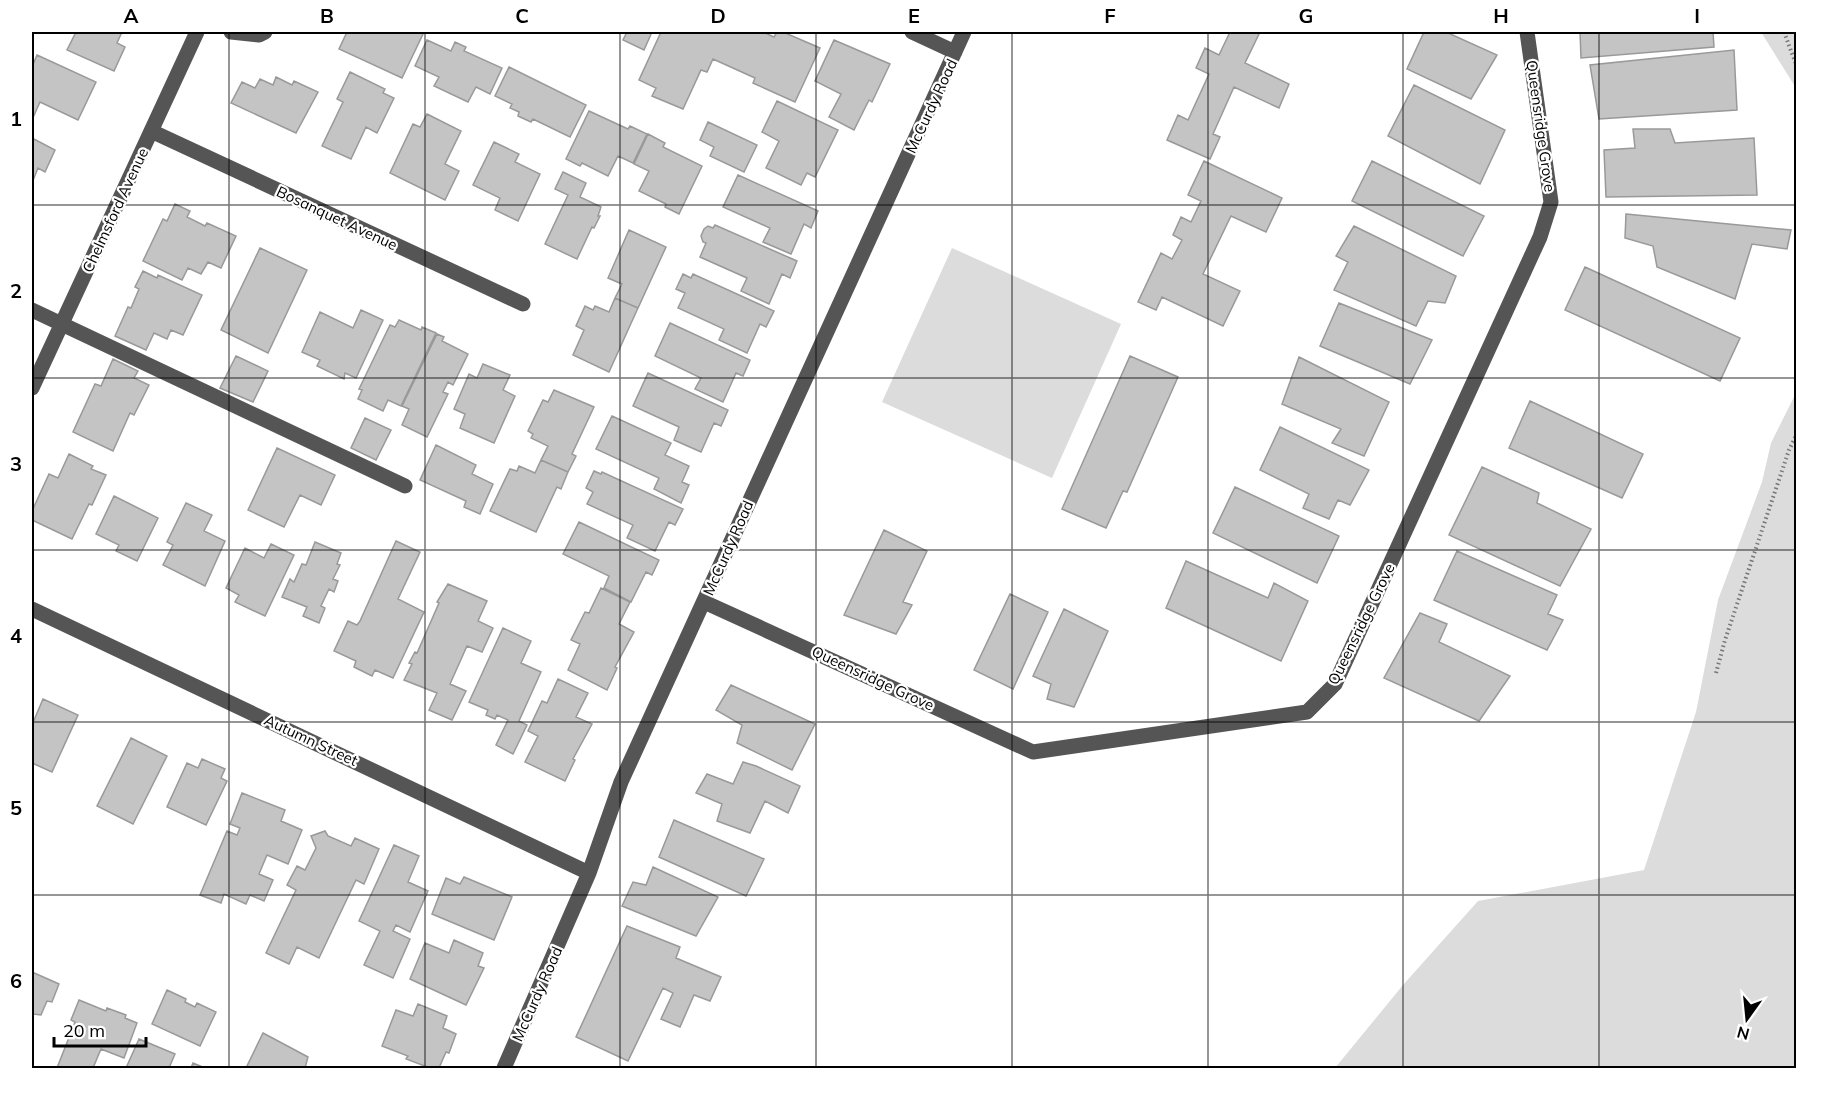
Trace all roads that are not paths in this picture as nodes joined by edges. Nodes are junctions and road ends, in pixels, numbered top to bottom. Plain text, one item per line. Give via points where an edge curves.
1 (197, 32) edge
2 (231, 32) edge
3 (265, 32) edge
4 (912, 32) edge
5 (964, 32) edge
6 (1527, 32) edge
7 (955, 52) junction
8 (151, 131) junction
9 (523, 304) dead end
10 (32, 310) edge
11 (62, 325) junction
12 (32, 388) edge
13 (405, 486) dead end
14 (704, 602) junction
15 (32, 609) edge
16 (589, 873) junction
17 (504, 1068) edge

1 - 8 street, Chelmsford Avenue
2 - 3 street
4 - 7 street
5 - 7 street, McCurdy Road
6 - 14 street, Queensridge Grove via 1551,202 1546,219 1335,684 1307,712 1033,752
7 - 14 street, McCurdy Road
8 - 9 street, Bosanquet Avenue
8 - 11 street, Chelmsford Avenue
10 - 11 street
11 - 12 street, Chelmsford Avenue
11 - 13 street
14 - 16 street, McCurdy Road via 618,790
15 - 16 street, Autumn Street
16 - 17 street, McCurdy Road

